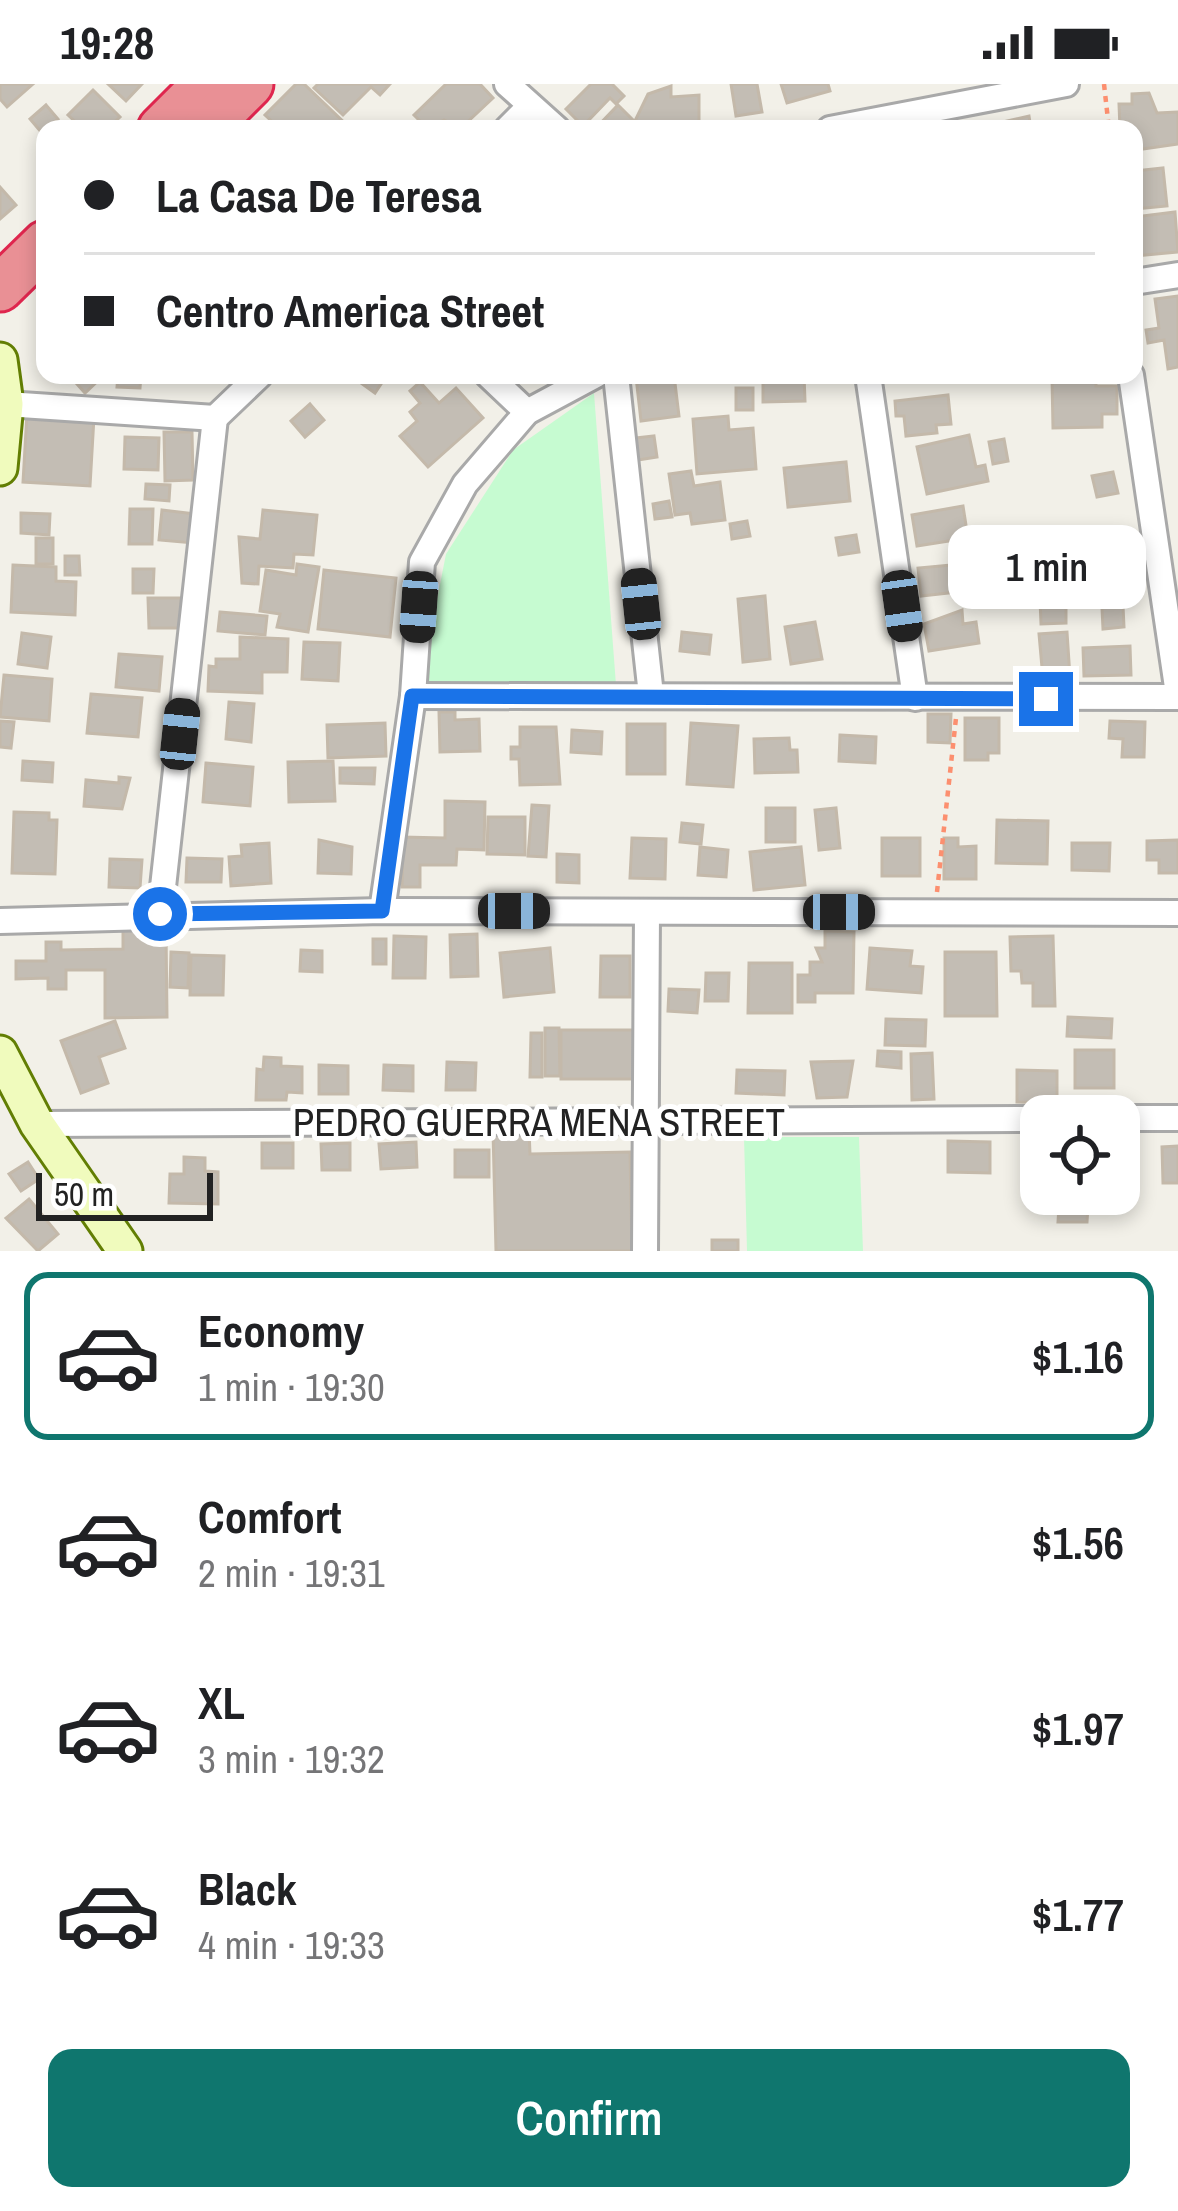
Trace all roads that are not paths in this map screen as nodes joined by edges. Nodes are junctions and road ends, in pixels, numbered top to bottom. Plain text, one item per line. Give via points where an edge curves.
1 (206, 84) edge
2 (250, 84) edge
3 (508, 84) edge
4 (1066, 84) edge
5 (529, 107) junction
6 (170, 120) edge
7 (214, 120) edge
8 (516, 120) edge
9 (546, 120) edge
10 (877, 120) edge
11 (23, 273) edge
12 (1178, 275) edge
13 (1143, 281) edge
14 (0, 326) edge
15 (0, 359) edge
16 (251, 384) edge
17 (497, 384) edge
18 (579, 384) edge
19 (617, 384) edge
20 (869, 384) edge
21 (1133, 384) edge
22 (6, 404) junction
23 (527, 412) junction
24 (215, 418) junction
25 (0, 468) edge
26 (1166, 504) edge
27 (650, 695) junction
28 (1178, 695) edge
29 (412, 696) junction
30 (915, 698) junction
31 (382, 911) junction
32 (647, 912) junction
33 (1178, 913) edge
34 (160, 914) junction
35 (0, 920) edge
36 (0, 1054) edge
37 (1140, 1118) edge
38 (1178, 1118) edge
39 (1020, 1119) edge
40 (37, 1124) junction
41 (645, 1124) junction
42 (125, 1251) edge
43 (645, 1251) edge

1 - 6 highway
2 - 7 highway
3 - 5 street
4 - 10 street
5 - 8 street
5 - 9 street
11 - 14 highway
12 - 13 street
15 - 22 street
16 - 24 street
17 - 23 street
18 - 23 street
19 - 27 street
20 - 30 street
21 - 26 street
22 - 24 street
22 - 25 street
23 - 29 street via 465,484 422,562
24 - 34 street
26 - 28 street
27 - 29 street
27 - 30 street
28 - 30 street
29 - 31 street
31 - 32 street
31 - 34 street
32 - 33 street
32 - 41 street
34 - 35 street
36 - 40 street
37 - 38 street
39 - 41 street, PEDRO GUERRA MENA STREET
40 - 41 street, PEDRO GUERRA MENA STREET
40 - 42 street
41 - 43 street

